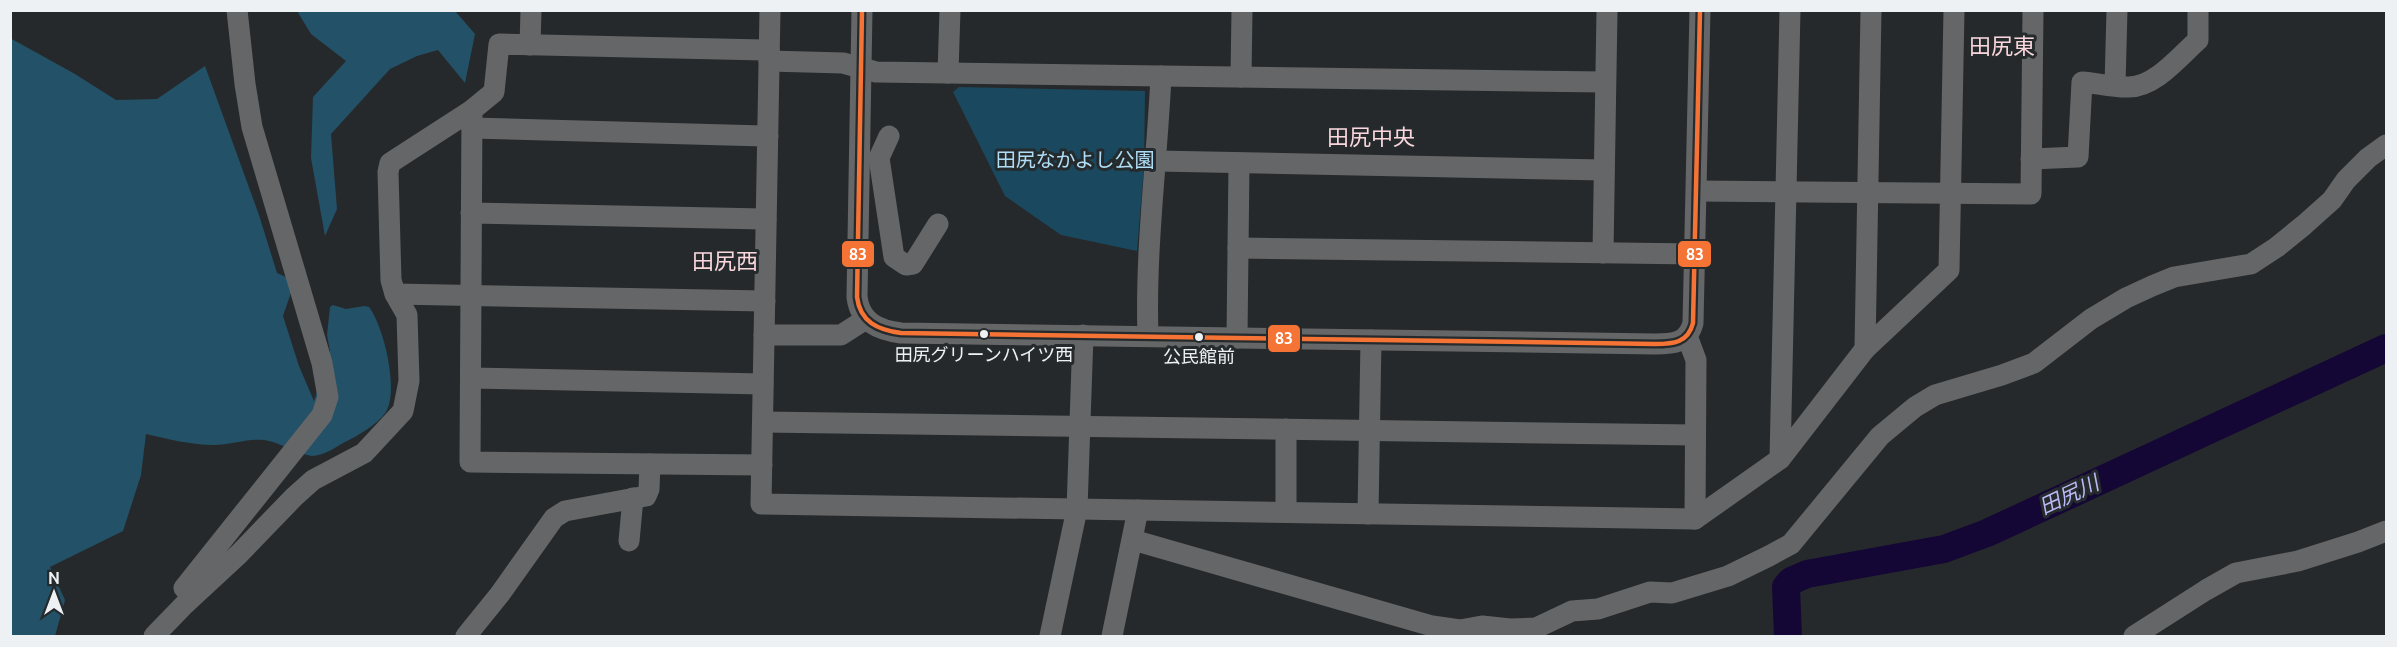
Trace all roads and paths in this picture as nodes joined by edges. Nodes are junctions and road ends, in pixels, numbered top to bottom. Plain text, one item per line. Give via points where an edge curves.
1 (237, 10) edge
2 (531, 10) edge
3 (770, 10) edge
4 (862, 10) edge
5 (950, 10) edge
6 (1242, 10) edge
7 (1606, 10) edge
8 (1700, 10) edge
9 (1790, 10) edge
10 (1871, 10) edge
11 (1954, 10) edge
12 (2033, 10) edge
13 (2117, 10) edge
14 (2198, 10) edge
15 (530, 45) junction
16 (769, 56) junction
17 (861, 68) junction
18 (948, 73) junction
19 (1161, 76) junction
20 (1241, 77) junction
21 (1605, 82) junction
22 (2115, 85) junction
23 (472, 119) junction
24 (768, 136) junction
25 (889, 136) dead end
26 (2386, 145) edge
27 (2031, 159) junction
28 (1157, 161) junction
29 (1239, 163) junction
30 (1604, 170) junction
31 (1697, 191) junction
32 (1786, 192) junction
33 (1868, 193) junction
34 (1950, 194) junction
35 (471, 213) junction
36 (766, 219) junction
37 (938, 224) dead end
38 (1238, 248) junction
39 (1603, 253) junction
40 (1695, 254) junction
41 (395, 294) junction
42 (471, 295) junction
43 (765, 301) junction
44 (866, 319) junction
45 (764, 335) junction
46 (1083, 335) junction
47 (1148, 336) junction
48 (1688, 336) junction
49 (1237, 338) junction
50 (1371, 340) junction
51 (1865, 349) junction
52 (471, 378) junction
53 (763, 384) junction
54 (763, 422) junction
55 (1080, 426) junction
56 (1286, 429) junction
57 (1369, 430) junction
58 (1694, 435) junction
59 (1780, 459) junction
60 (650, 464) junction
61 (762, 465) junction
62 (633, 498) junction
63 (1077, 509) junction
64 (1138, 510) junction
65 (1286, 512) junction
66 (1368, 514) junction
67 (1695, 519) junction
68 (2386, 531) edge
69 (1132, 540) junction
70 (629, 541) dead end
71 (141, 636) edge
72 (154, 636) edge
73 (466, 636) edge
74 (1050, 636) edge
75 (1112, 636) edge
76 (2134, 636) edge

1 - 71 street via 252,127 317,340 328,397 322,415 208,561
2 - 15 street
3 - 16 street
4 - 17 street
5 - 18 street
6 - 20 street
7 - 21 street
8 - 31 street
9 - 32 street
10 - 33 street
11 - 34 street
12 - 27 street
13 - 22 street
14 - 22 street via 2198,40 2141,86
15 - 16 street
15 - 23 street via 499,44 495,92
16 - 17 street
16 - 24 street
17 - 18 street via 876,72
17 - 44 street via 857,297
18 - 19 street
19 - 20 street
19 - 28 street
20 - 21 street
21 - 30 street
22 - 27 street via 2082,82 2078,157
23 - 24 street
23 - 35 street
23 - 41 street via 390,163 391,280
24 - 36 street
25 - 37 street via 875,158 894,257 906,265 913,264
26 - 69 street via 2368,158 2304,225 2251,264 2174,277 2152,286 2091,319 2034,363 1935,395 1915,407 1880,436 1791,544 1728,576 1672,593 1650,592 1598,609 1572,611 1536,628 1482,626 1460,630 1432,626
27 - 34 street via 2031,194
28 - 29 street
28 - 47 street
29 - 30 street
29 - 38 street
30 - 39 street
31 - 32 street
31 - 40 street
32 - 33 street
32 - 59 street
33 - 34 street
33 - 51 street
34 - 51 street via 1949,270
35 - 36 street
35 - 42 street
36 - 43 street
38 - 39 street
38 - 49 street
39 - 40 street
40 - 48 street via 1694,319
41 - 42 street
41 - 72 street via 407,315 409,381 403,411 364,453 313,480 294,497
42 - 43 street
42 - 52 street
43 - 45 street
44 - 45 street via 841,335
44 - 46 street via 881,329 901,333
45 - 53 street
46 - 47 street
46 - 55 street
47 - 49 street
48 - 50 street via 1677,343 1655,344
48 - 58 street via 1696,360
49 - 50 street
50 - 57 street
51 - 59 street
52 - 53 street
52 - 60 street via 470,462
53 - 54 street
54 - 55 street
54 - 61 street
55 - 56 street
55 - 63 street
56 - 57 street
56 - 65 street
57 - 58 street
57 - 66 street
58 - 67 street
59 - 67 street
60 - 61 street
60 - 62 street via 649,489 645,496
61 - 63 street via 761,504
62 - 70 street
62 - 73 street via 565,511 554,518
63 - 64 street
63 - 74 street
64 - 65 street
64 - 69 street
65 - 66 street
66 - 67 street
68 - 76 street via 2298,561 2236,573
69 - 75 street

